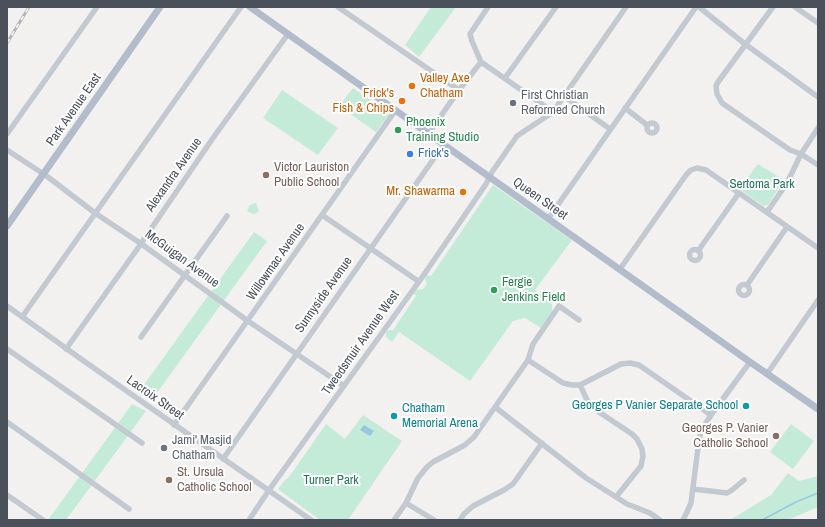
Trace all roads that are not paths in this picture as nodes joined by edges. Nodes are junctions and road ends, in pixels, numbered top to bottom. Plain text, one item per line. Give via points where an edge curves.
1 (96, 7) edge
2 (160, 7) edge
3 (241, 7) edge
4 (250, 7) edge
5 (338, 7) edge
6 (488, 7) edge
7 (556, 7) edge
8 (626, 7) edge
9 (697, 7) edge
10 (773, 7) edge
11 (795, 7) edge
12 (818, 23) edge
13 (288, 34) junction
14 (745, 44) junction
15 (481, 62) junction
16 (505, 78) junction
17 (459, 90) junction
18 (564, 96) junction
19 (818, 97) edge
20 (625, 108) junction
21 (395, 111) junction
22 (553, 112) junction
23 (647, 125) dead end
24 (818, 128) edge
25 (610, 129) junction
26 (429, 133) junction
27 (7, 134) edge
28 (444, 144) junction
29 (7, 150) edge
30 (801, 154) junction
31 (818, 165) edge
32 (43, 175) junction
33 (490, 177) junction
34 (738, 193) junction
35 (767, 212) junction
36 (95, 213) junction
37 (322, 215) junction
38 (227, 216) dead end
39 (548, 219) junction
40 (7, 226) edge
41 (787, 227) junction
42 (140, 243) junction
43 (818, 248) edge
44 (371, 249) junction
45 (698, 251) dead end
46 (620, 269) junction
47 (185, 275) junction
48 (418, 281) junction
49 (747, 285) dead end
50 (818, 300) edge
51 (7, 306) edge
52 (22, 316) junction
53 (579, 320) dead end
54 (248, 321) junction
55 (141, 337) dead end
56 (7, 349) edge
57 (66, 349) junction
58 (296, 354) junction
59 (528, 360) junction
60 (750, 362) junction
61 (767, 374) junction
62 (580, 385) junction
63 (344, 386) junction
64 (495, 407) junction
65 (818, 409) edge
66 (711, 415) junction
67 (7, 422) edge
68 (174, 425) junction
69 (142, 443) dead end
70 (542, 443) junction
71 (223, 459) junction
72 (744, 480) dead end
73 (693, 489) junction
74 (269, 490) junction
75 (7, 495) edge
76 (616, 498) junction
77 (406, 503) junction
78 (129, 509) dead end
79 (43, 520) edge
80 (249, 520) edge
81 (310, 520) edge
82 (394, 520) edge
83 (434, 520) edge
84 (460, 520) edge
85 (660, 520) edge
86 (683, 520) edge

1 - 27 street
2 - 32 main road, Park Avenue East
3 - 36 street
4 - 13 main road, Queen Street
5 - 17 street
6 - 15 street via 470,34
7 - 16 street
8 - 18 street
9 - 14 street
9 - 20 street
10 - 14 street
11 - 12 street
13 - 21 main road, Queen Street
13 - 42 street, Alexandra Avenue
14 - 19 street
14 - 30 street via 716,86 716,94 722,103 790,150
15 - 16 street
15 - 17 street
16 - 22 street
17 - 26 street
18 - 22 street
18 - 25 street
20 - 23 street
20 - 25 street
21 - 26 main road, Queen Street
21 - 37 street, Willowmac Avenue
22 - 33 street, Tweedsmuir Avenue West via 516,136
24 - 30 street
25 - 39 street
26 - 28 main road, Queen Street
28 - 33 main road, Queen Street
28 - 44 street, Sunnyside Avenue
29 - 32 street, McGuigan Avenue
30 - 31 street
30 - 35 street via 787,183
32 - 36 street, McGuigan Avenue
32 - 40 main road, Park Avenue East
33 - 39 main road, Queen Street
33 - 48 street, Tweedsmuir Avenue West
34 - 35 street
34 - 45 street
34 - 46 street via 706,170 691,170
35 - 41 street
36 - 42 street, McGuigan Avenue
36 - 52 street
37 - 44 street
37 - 54 street, Willowmac Avenue
38 - 47 street
39 - 46 main road, Queen Street
41 - 43 street
41 - 49 street
42 - 47 street, McGuigan Avenue
42 - 57 street, Alexandra Avenue
44 - 48 street
44 - 58 street, Sunnyside Avenue
46 - 60 main road, Queen Street
47 - 54 street, McGuigan Avenue
47 - 55 street
48 - 63 street, Tweedsmuir Avenue West
50 - 61 street
51 - 52 street, Lacroix Street
52 - 57 street, Lacroix Street
53 - 59 street via 559,306 533,344
54 - 58 street, McGuigan Avenue
54 - 68 street, Willowmac Avenue
56 - 69 street
57 - 68 street, Lacroix Street
58 - 63 street, McGuigan Avenue
58 - 71 street, Sunnyside Avenue
59 - 62 street via 563,383
59 - 64 street
60 - 61 main road, Queen Street
60 - 66 street
61 - 65 main road, Queen Street
62 - 66 street via 617,365 634,364
62 - 76 street via 588,402 637,438 642,449 640,466
63 - 74 street, Tweedsmuir Avenue West
64 - 70 street
64 - 77 street via 470,441 424,470
66 - 73 street via 698,440
67 - 78 street
68 - 71 street, Lacroix Street
70 - 76 street
70 - 84 street via 513,484 473,506
71 - 74 street, Lacroix Street
72 - 73 street via 727,492
73 - 86 street
74 - 80 street, Tweedsmuir Avenue West
74 - 81 street, Lacroix Street
75 - 79 street
76 - 85 street via 653,514
77 - 82 street
77 - 83 street

